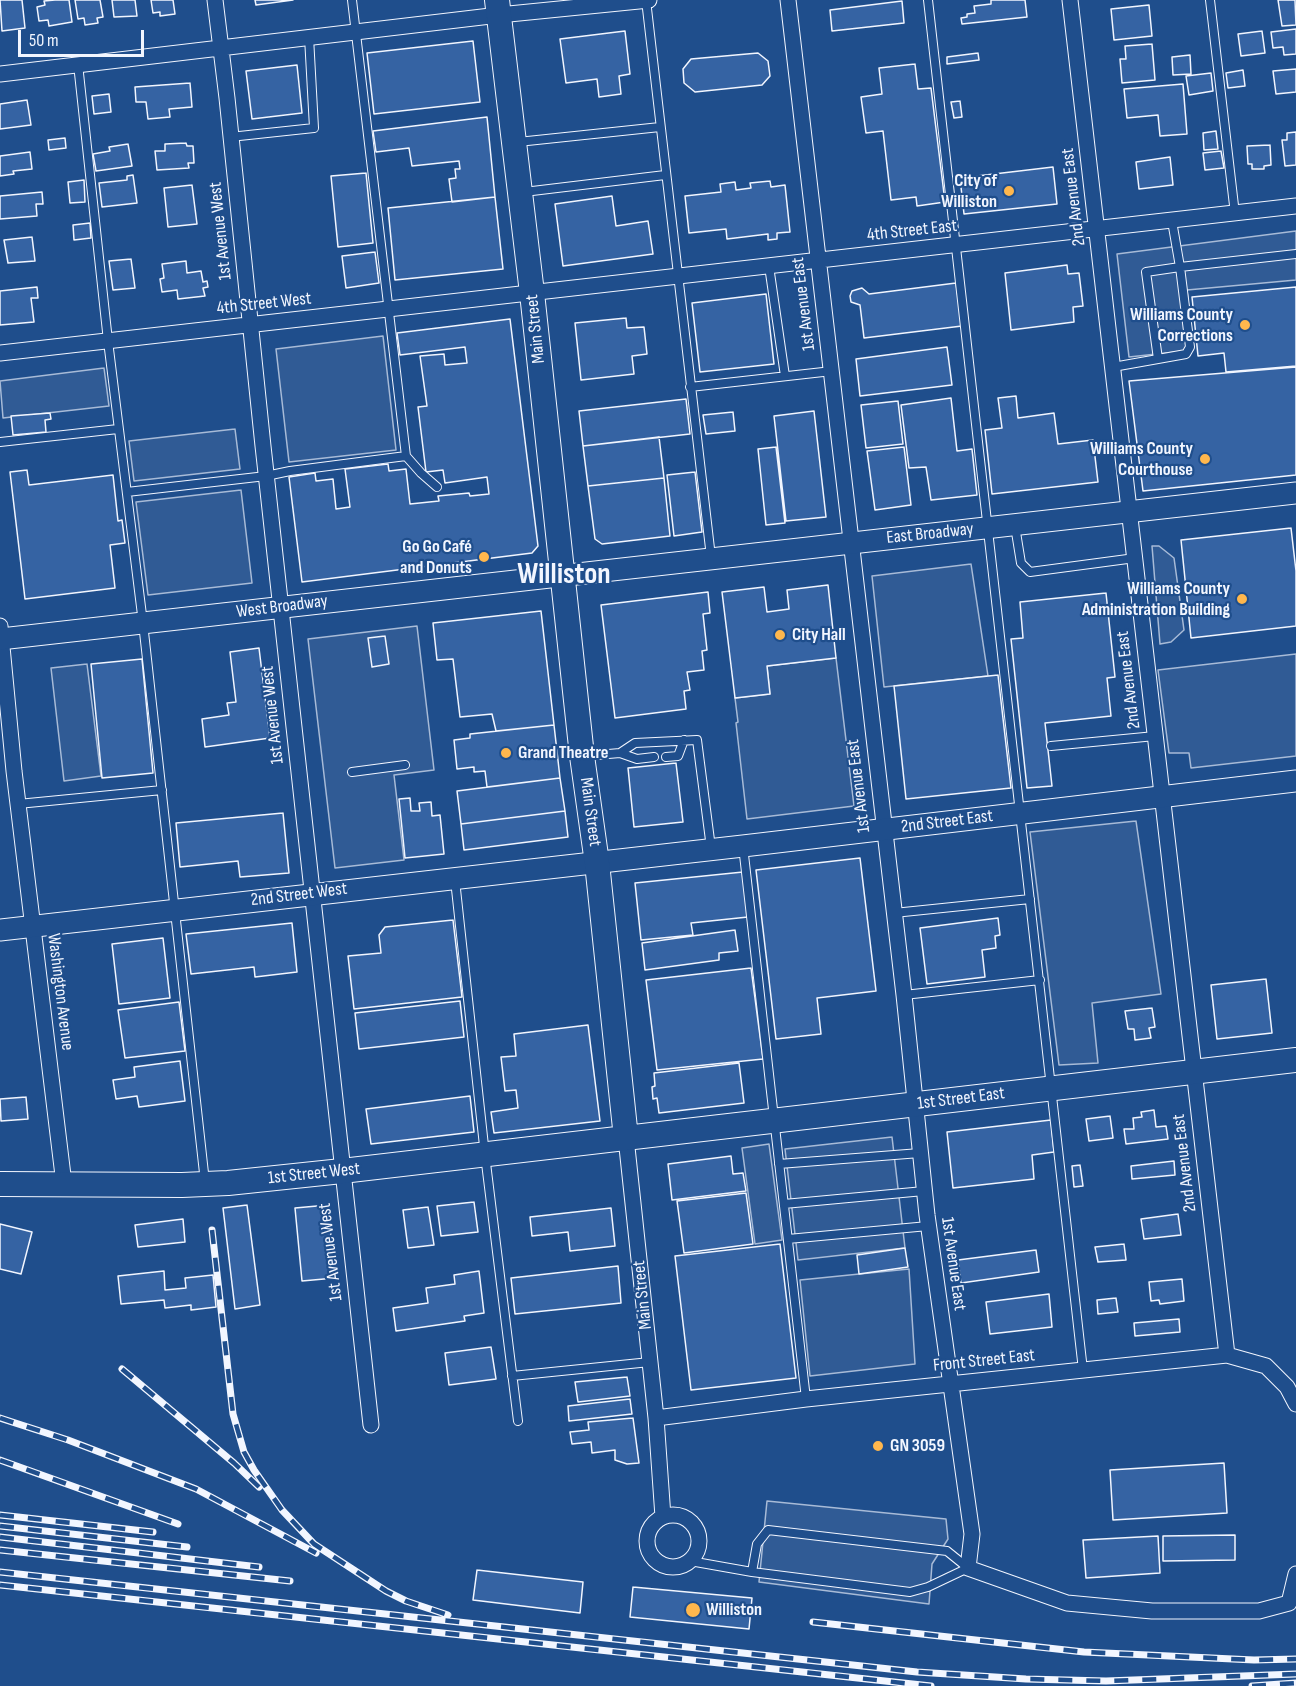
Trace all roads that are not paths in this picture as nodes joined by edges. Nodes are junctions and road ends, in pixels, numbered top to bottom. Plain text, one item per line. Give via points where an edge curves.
1 (215, 0) edge
2 (352, 0) edge
3 (647, 0) edge
4 (788, 0) edge
5 (928, 0) edge
6 (1070, 0) edge
7 (1210, 0) edge
8 (498, 7) edge
9 (356, 31) junction
10 (309, 37) junction
11 (221, 47) junction
12 (78, 63) junction
13 (0, 74) edge
14 (660, 127) junction
15 (230, 137) junction
16 (514, 142) junction
17 (665, 175) junction
18 (520, 193) junction
19 (1296, 206) edge
20 (1234, 214) junction
21 (1172, 221) junction
22 (1097, 229) junction
23 (956, 245) junction
24 (1296, 254) edge
25 (819, 261) junction
26 (769, 266) junction
27 (1180, 267) junction
28 (677, 275) junction
29 (532, 293) junction
30 (389, 309) junction
31 (250, 325) junction
32 (108, 341) junction
33 (0, 353) edge
34 (1158, 359) junction
35 (1113, 367) junction
36 (831, 371) junction
37 (785, 376) junction
38 (690, 387) junction
39 (118, 429) junction
40 (0, 442) edge
41 (406, 456) junction
42 (267, 476) junction
43 (437, 487) dead end
44 (127, 492) junction
45 (1296, 493) edge
46 (1130, 512) junction
47 (1015, 525) junction
48 (987, 528) junction
49 (851, 543) junction
50 (711, 558) junction
51 (1135, 558) junction
52 (564, 576) junction
53 (280, 607) junction
54 (143, 623) junction
55 (0, 635) edge
56 (1155, 736) junction
57 (684, 740) junction
58 (1051, 746) dead end
59 (620, 753) junction
60 (582, 756) junction
61 (666, 757) dead end
62 (654, 758) dead end
63 (405, 765) dead end
64 (352, 772) dead end
65 (1296, 781) edge
66 (162, 790) junction
67 (1162, 796) junction
68 (18, 804) junction
69 (1020, 813) junction
70 (884, 830) junction
71 (743, 846) junction
72 (711, 850) junction
73 (597, 862) junction
74 (454, 877) junction
75 (312, 894) junction
76 (1030, 898) junction
77 (175, 909) junction
78 (894, 913) junction
79 (32, 926) junction
80 (0, 930) edge
81 (1040, 980) junction
82 (904, 995) junction
83 (1296, 1060) edge
84 (1194, 1072) junction
85 (1053, 1089) junction
86 (915, 1105) junction
87 (774, 1122) junction
88 (626, 1138) junction
89 (920, 1153) junction
90 (484, 1155) junction
91 (779, 1164) junction
92 (342, 1171) junction
93 (0, 1184) edge
94 (64, 1184) junction
95 (205, 1185) junction
96 (924, 1191) junction
97 (784, 1204) junction
98 (928, 1226) junction
99 (788, 1239) junction
100 (1227, 1355) junction
101 (650, 1362) junction
102 (1083, 1370) junction
103 (512, 1376) junction
104 (950, 1385) junction
105 (806, 1399) junction
106 (1296, 1404) edge
107 (656, 1418) junction
108 (518, 1421) dead end
109 (371, 1425) dead end
110 (663, 1517) junction
111 (690, 1562) junction
112 (968, 1568) junction
113 (752, 1572) junction
114 (1296, 1574) edge

1 - 11 street, 1st Avenue West
2 - 9 lane
3 - 8 street
3 - 14 lane
4 - 25 street, 1st Avenue East
5 - 23 lane
6 - 22 street, 2nd Avenue East
7 - 20 lane
8 - 9 street
8 - 16 main road, Main Street
9 - 10 street
9 - 30 lane
10 - 11 street
10 - 15 lane via 314,128
11 - 12 street
11 - 15 street, 1st Avenue West
12 - 13 street
12 - 32 lane
14 - 16 lane
14 - 17 lane
15 - 31 street, 1st Avenue West
16 - 18 main road, Main Street
17 - 18 lane
17 - 28 lane
18 - 29 main road, Main Street
19 - 20 street, 4th Street East
20 - 21 street, 4th Street East
21 - 22 street, 4th Street East
21 - 27 lane
22 - 23 street, 4th Street East
22 - 35 street, 2nd Avenue East
23 - 25 street, 4th Street East
23 - 48 lane
24 - 27 lane
25 - 26 street, 4th Street East
25 - 36 street, 1st Avenue East
26 - 28 street, 4th Street East
26 - 37 lane
27 - 34 lane via 1190,347 1186,354
27 - 34 lane via 1146,272
28 - 29 street, 4th Street East
28 - 38 lane
29 - 30 street, 4th Street West
29 - 52 main road, Main Street
30 - 31 street, 4th Street West
30 - 41 lane
31 - 32 street, 4th Street West
31 - 42 street, 1st Avenue West
32 - 33 street, 4th Street West
32 - 39 lane
34 - 35 lane
35 - 46 street, 2nd Avenue East
36 - 37 lane
36 - 49 street, 1st Avenue East
37 - 38 lane
38 - 50 lane
39 - 40 lane
39 - 44 lane
41 - 42 lane
41 - 43 lane
42 - 44 lane
42 - 53 street, 1st Avenue West
44 - 54 lane
45 - 46 street, East Broadway
46 - 47 street, East Broadway
46 - 51 street, 2nd Avenue East
47 - 48 street, East Broadway
47 - 51 lane via 1021,563 1030,572
48 - 49 street, East Broadway
48 - 69 lane
49 - 50 street, East Broadway
49 - 70 street, 1st Avenue East
50 - 52 street, East Broadway
51 - 56 street, 2nd Avenue East
52 - 53 street, West Broadway
52 - 60 main road, Main Street
53 - 54 street, West Broadway
53 - 75 street, 1st Avenue West
54 - 55 street, West Broadway
54 - 66 lane
55 - 68 street, Washington Avenue
56 - 58 lane
56 - 67 street, 2nd Avenue East
57 - 59 lane via 635,743
57 - 61 lane via 678,756
57 - 72 lane via 697,740
59 - 60 lane
59 - 62 lane via 637,759
60 - 73 main road, Main Street
63 - 64 lane
65 - 67 street, 2nd Street East
66 - 68 lane
66 - 77 lane
67 - 69 street, 2nd Street East
67 - 84 street, 2nd Avenue East
68 - 79 street, Washington Avenue
69 - 70 street, 2nd Street East
69 - 76 lane
70 - 71 street, 2nd Street East
70 - 78 street, 1st Avenue East
71 - 72 street, 2nd Street East
71 - 87 lane
72 - 73 street, 2nd Street East
73 - 74 street, 2nd Street West
73 - 88 main road, Main Street
74 - 75 street, 2nd Street West
74 - 90 lane
75 - 77 street, 2nd Street West
75 - 92 street, 1st Avenue West
76 - 78 lane
76 - 81 lane
77 - 79 street, 2nd Street West
77 - 95 lane
78 - 82 street, 1st Avenue East
79 - 80 street, 2nd Street West
79 - 94 street, Washington Avenue
81 - 82 lane
81 - 85 lane
82 - 86 street, 1st Avenue East
83 - 84 main road, 1st Street East
84 - 85 main road, 1st Street East
84 - 100 street, 2nd Avenue East
85 - 86 main road, 1st Street East
85 - 102 lane
86 - 87 main road, 1st Street East
86 - 89 street, 1st Avenue East
87 - 88 main road, 1st Street East
87 - 91 lane
88 - 90 main road, 1st Street West
88 - 101 street, Main Street
89 - 91 lane
89 - 96 street, 1st Avenue East
90 - 92 main road, 1st Street West
90 - 103 lane
91 - 97 lane
92 - 95 main road, 1st Street West
92 - 109 street, 1st Avenue West
93 - 94 main road, 1st Street West
94 - 95 main road, 1st Street West
96 - 97 lane
96 - 98 street, 1st Avenue East
97 - 99 lane
98 - 99 lane
98 - 104 street, 1st Avenue East
99 - 105 lane
100 - 102 street, Front Street East
100 - 106 street, Front Street East via 1266,1366 1287,1386
101 - 103 lane
101 - 107 street, Main Street
102 - 104 street, Front Street East
103 - 108 lane
104 - 105 street, Front Street East
104 - 112 street, 1st Avenue East via 972,1534
105 - 107 street, Front Street East
107 - 110 street, Main Street
110 - 111 street via 678,1515 691,1522 699,1534 698,1549
110 - 111 street via 651,1526 647,1540 650,1554 662,1565 676,1567
111 - 113 lane
112 - 113 lane via 910,1592
112 - 113 lane via 947,1551 768,1530 757,1544
112 - 114 street via 1067,1603 1152,1611 1259,1611 1289,1603

